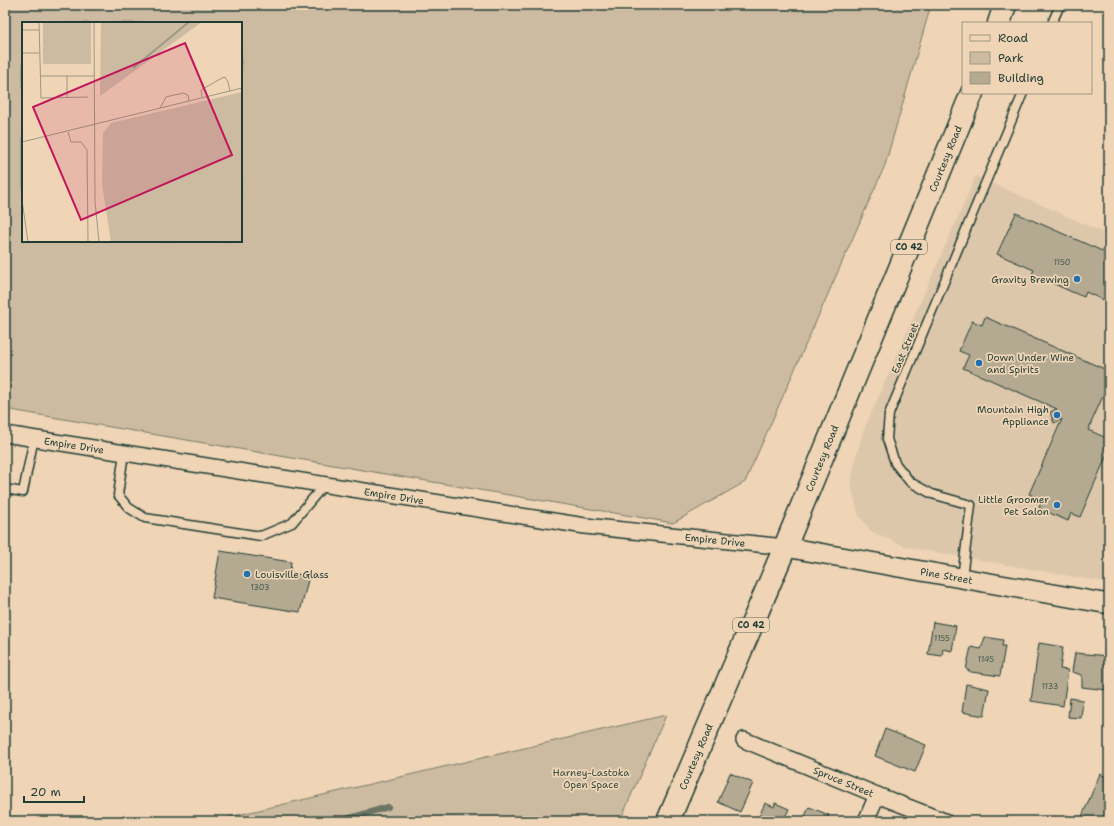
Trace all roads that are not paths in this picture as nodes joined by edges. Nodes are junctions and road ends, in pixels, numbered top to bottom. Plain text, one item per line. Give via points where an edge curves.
1 (1005, 5) edge
2 (1060, 5) edge
3 (999, 22) edge
4 (1052, 22) edge
5 (972, 94) edge
6 (1023, 94) edge
7 (5, 434) edge
8 (34, 438) junction
9 (124, 453) junction
10 (324, 485) junction
11 (5, 489) edge
12 (785, 547) junction
13 (962, 579) junction
14 (1109, 604) edge
15 (744, 740) dead end
16 (877, 795) junction
17 (668, 821) edge
18 (866, 821) edge
19 (944, 821) edge

1 - 3 main road
2 - 4 lane
5 - 12 main road, Courtesy Road / CO 42
6 - 13 lane, East Street via 889,414 887,439 895,463 910,482 932,494 971,505
7 - 8 street, Empire Drive
8 - 9 street, Empire Drive
8 - 11 lane via 23,492
9 - 10 street, Empire Drive
9 - 10 lane via 118,495 129,508 145,518 261,536 292,523
10 - 12 street, Empire Drive via 585,526
12 - 13 street, Pine Street
12 - 17 main road, Courtesy Road / CO 42
13 - 14 street, Pine Street
15 - 16 street, Spruce Street
16 - 18 street
16 - 19 street, Spruce Street

